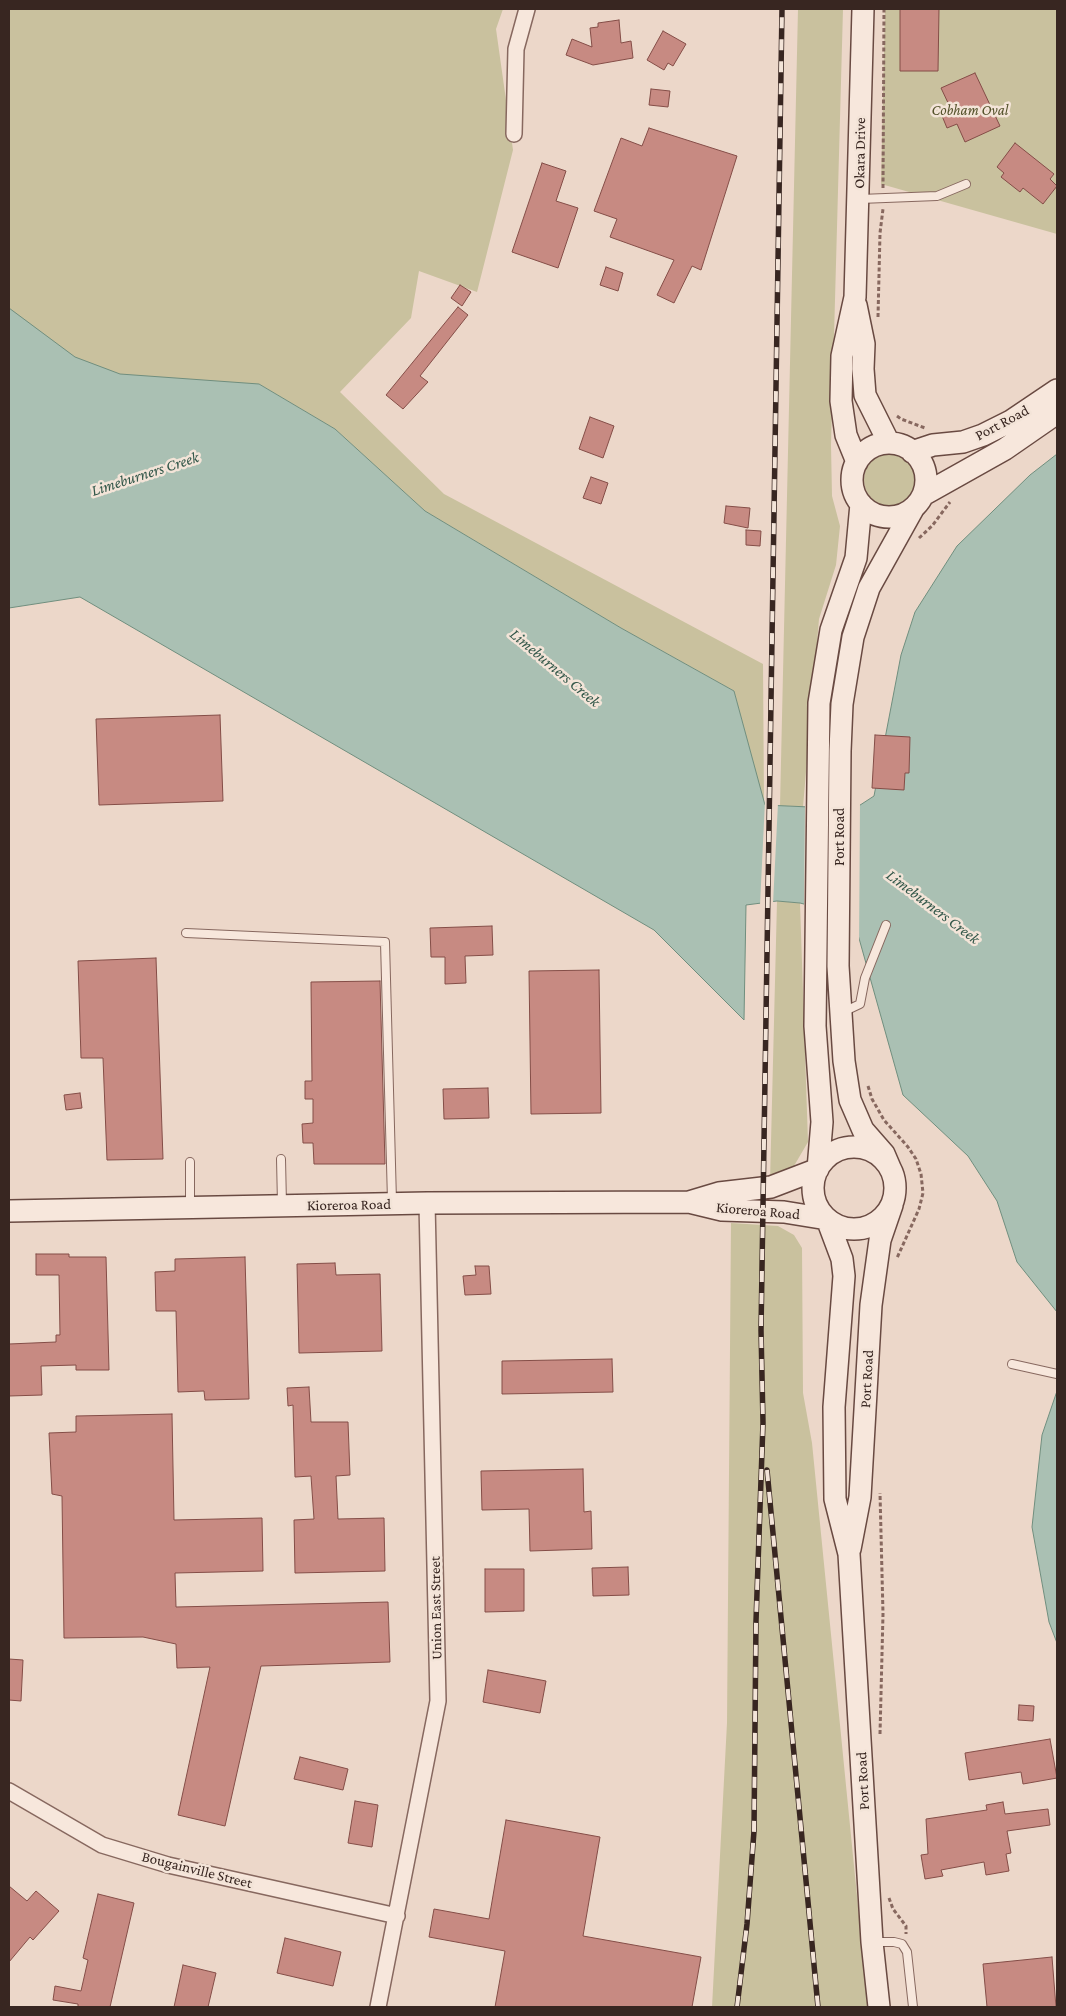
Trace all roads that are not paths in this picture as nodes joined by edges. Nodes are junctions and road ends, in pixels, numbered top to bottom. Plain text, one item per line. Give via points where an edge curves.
1 (527, 9) edge
2 (863, 9) edge
3 (514, 134) dead end
4 (966, 184) dead end
5 (859, 199) junction
6 (855, 297) junction
7 (1057, 390) edge
8 (1057, 413) edge
9 (889, 443) junction
10 (912, 452) junction
11 (857, 462) junction
12 (918, 502) junction
13 (861, 504) junction
14 (886, 925) dead end
15 (186, 933) dead end
16 (840, 1014) junction
17 (281, 1159) dead end
18 (190, 1162) dead end
19 (890, 1168) junction
20 (818, 1169) junction
21 (689, 1202) junction
22 (427, 1203) junction
23 (392, 1204) junction
24 (892, 1205) junction
25 (282, 1206) junction
26 (190, 1208) junction
27 (9, 1211) edge
28 (827, 1219) junction
29 (1012, 1364) dead end
30 (1057, 1374) edge
31 (849, 1554) junction
32 (9, 1791) edge
33 (397, 1916) junction
34 (872, 1942) junction
35 (378, 2007) edge
36 (879, 2007) edge
37 (913, 2007) edge

1 - 3 street via 516,49
2 - 5 main road, Okara Drive
4 - 5 lane via 937,196
5 - 6 main road, Okara Drive
6 - 9 main road, Okara Drive via 864,344 865,395
6 - 11 main road, Okara Drive via 842,356 841,401 846,435
7 - 10 main road, Port Road via 1011,421 983,435
8 - 12 main road, Port Road via 1006,449
9 - 10 main road
9 - 11 main road via 870,448
10 - 12 main road via 925,472 926,484
11 - 13 main road via 853,470 853,488
12 - 13 main road via 905,514 886,517 876,515
12 - 16 main road, Port Road via 869,588 853,637 842,704
13 - 20 main road, Port Road via 856,558 831,630 819,703 815,1026 822,1122
14 - 16 lane via 865,978 860,1004
15 - 23 lane via 385,942
16 - 19 main road, Port Road via 850,1100 863,1130 884,1154
17 - 25 lane
18 - 26 lane
19 - 20 main road via 872,1151 848,1147 835,1151
19 - 24 main road, Port Road via 896,1193
20 - 21 main road, Kioreroa Road via 771,1187 719,1193
20 - 28 main road, Port Road via 814,1195 818,1208
21 - 22 main road, Kioreroa Road
21 - 28 main road, Kioreroa Road via 722,1210 784,1212
22 - 23 main road, Kioreroa Road
22 - 33 street, Union East Street via 438,1701
23 - 25 main road, Kioreroa Road
24 - 28 main road via 885,1216 863,1229 837,1226
24 - 31 main road, Port Road via 880,1240 872,1296 860,1497
25 - 26 main road, Kioreroa Road
26 - 27 main road, Kioreroa Road
28 - 31 main road, Port Road via 842,1259 844,1276 834,1407 835,1499
29 - 30 lane
31 - 34 main road, Port Road
32 - 33 street, Bougainville Street via 102,1845 168,1865
33 - 35 street, Union East Street
34 - 36 main road, Port Road
34 - 37 lane via 902,1944 907,1952

